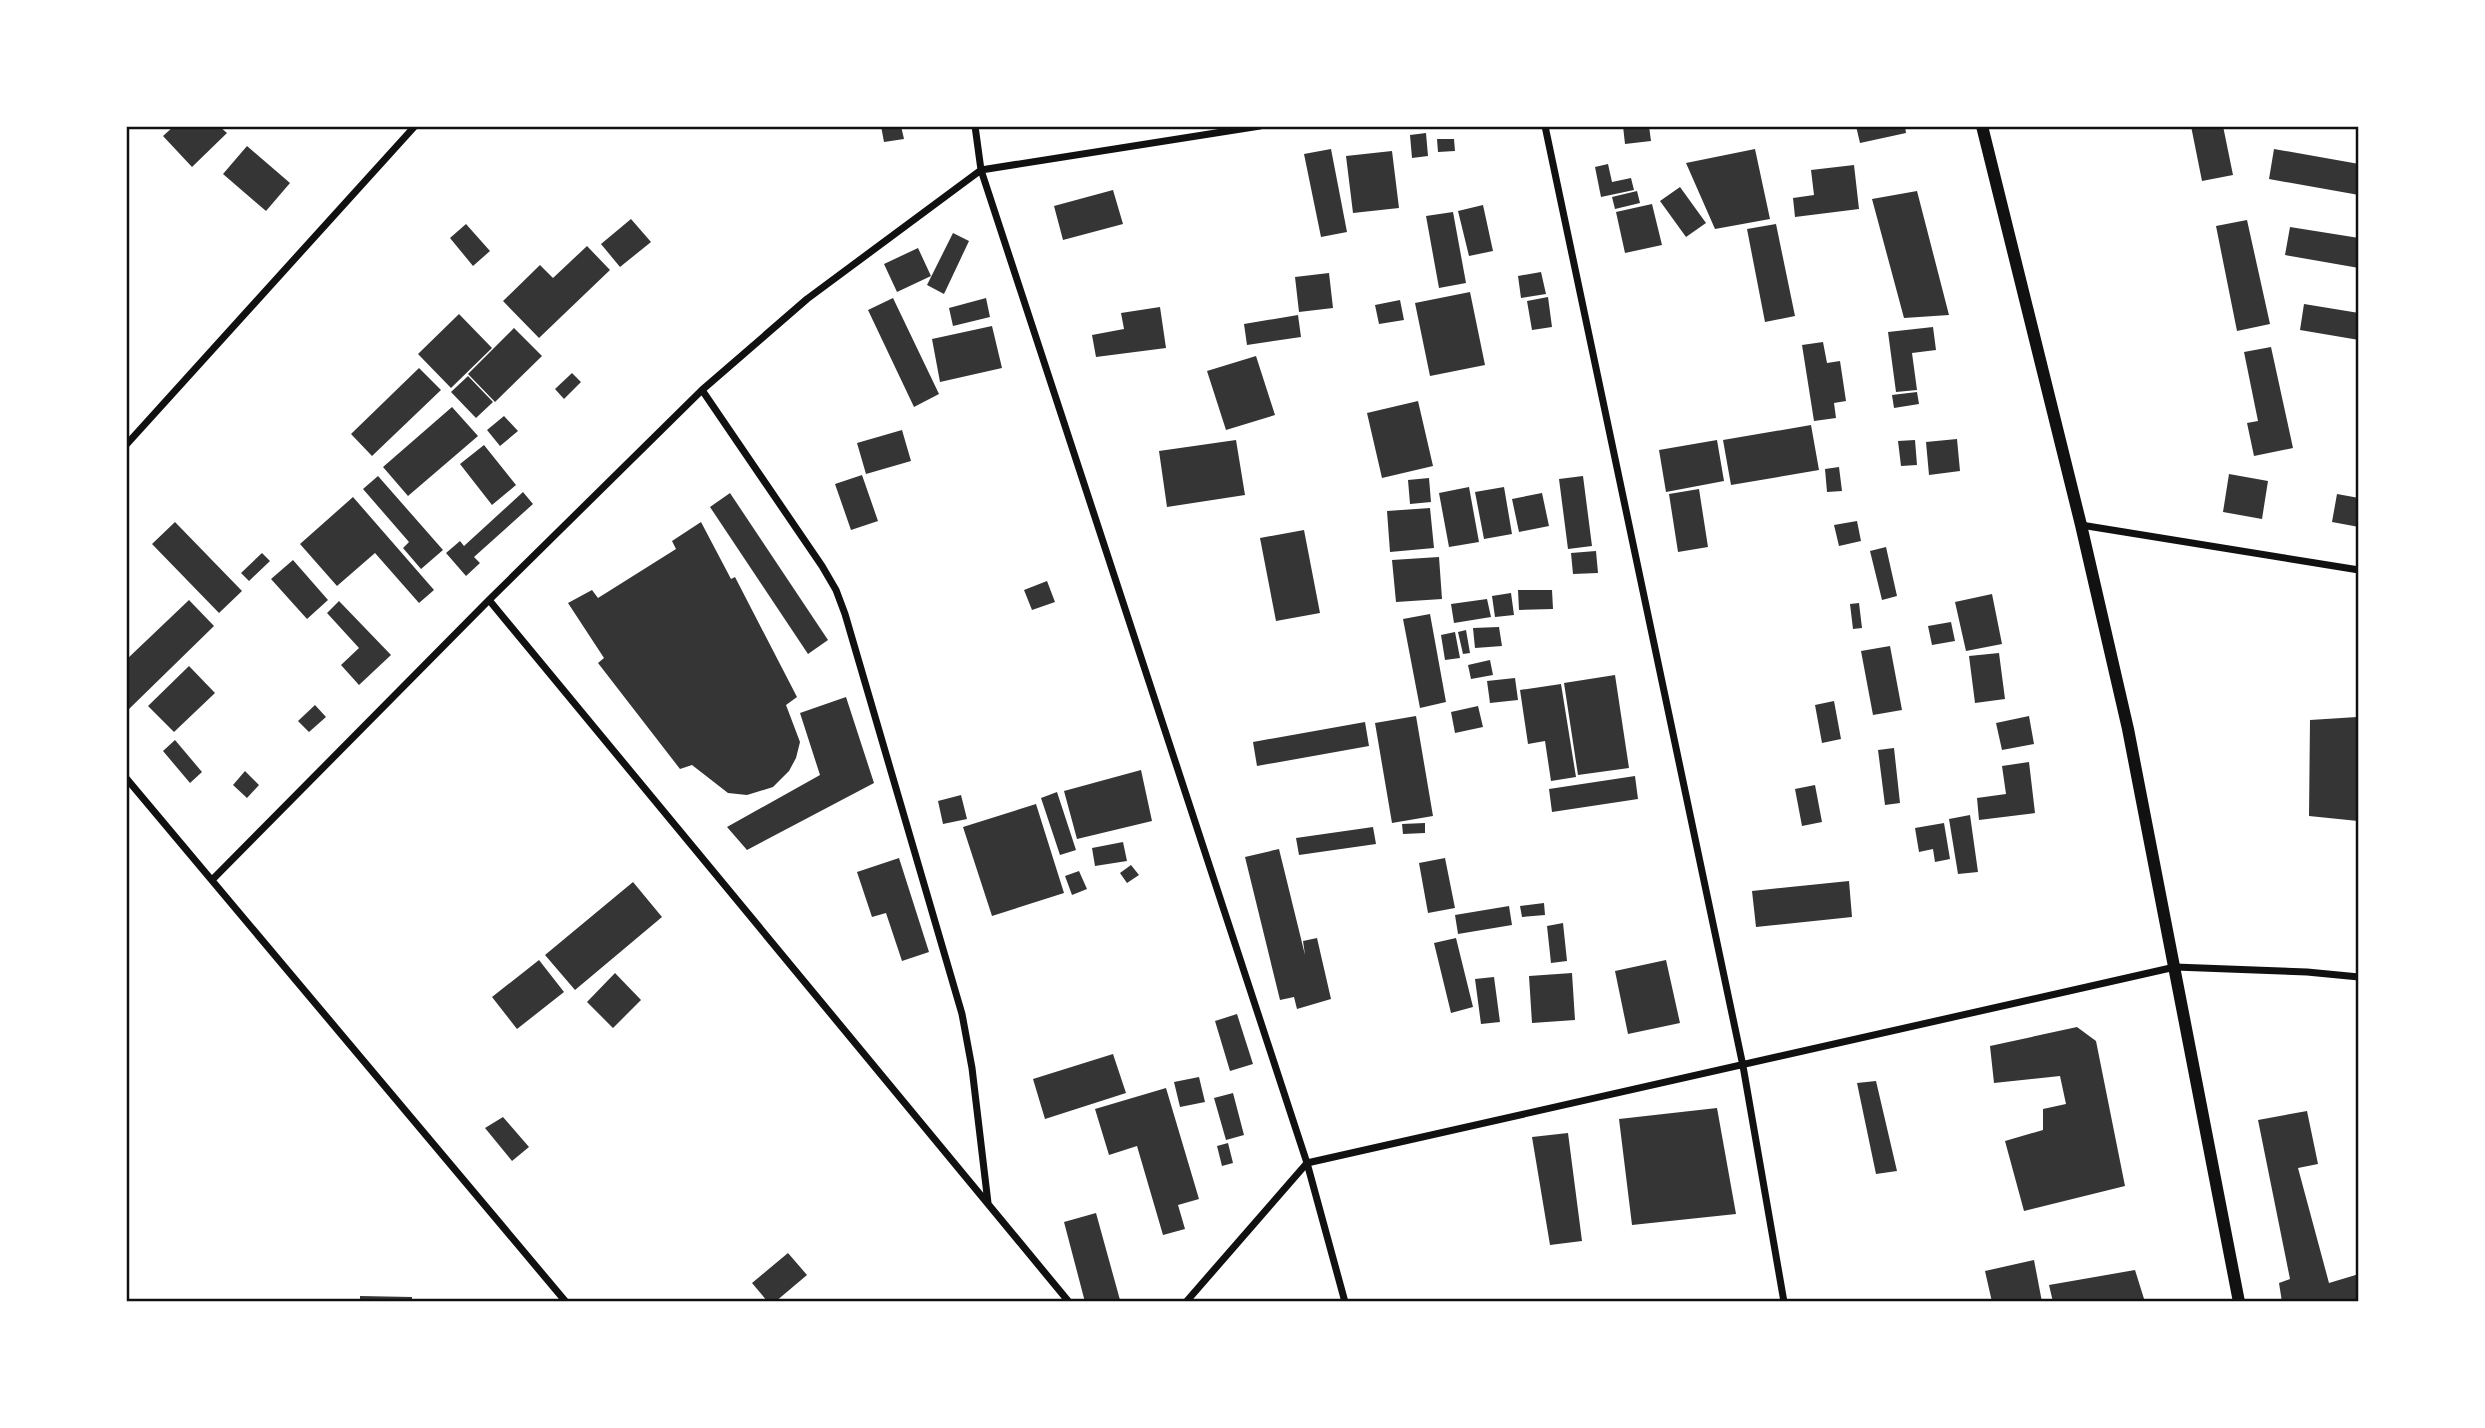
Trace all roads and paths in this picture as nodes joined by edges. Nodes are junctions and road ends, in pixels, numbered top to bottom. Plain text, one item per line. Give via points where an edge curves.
1 (415, 126) edge
2 (975, 126) edge
3 (1261, 126) edge
4 (1545, 126) edge
5 (1982, 126) edge
6 (981, 170) junction
7 (702, 390) junction
8 (126, 445) edge
9 (2081, 525) junction
10 (2359, 570) edge
11 (489, 600) junction
12 (126, 778) edge
13 (212, 880) junction
14 (2175, 967) junction
15 (2359, 977) edge
16 (1743, 1066) junction
17 (1307, 1163) junction
18 (988, 1205) junction
19 (566, 1302) edge
20 (1069, 1302) edge
21 (1186, 1302) edge
22 (1345, 1302) edge
23 (1783, 1302) edge
24 (2239, 1302) edge

1 - 8 street
2 - 6 street
3 - 6 street
4 - 16 street
5 - 9 street
6 - 7 street via 807,299
6 - 17 street
7 - 11 street
7 - 18 street via 822,566 845,614 962,1014
9 - 10 street
9 - 14 street via 2128,729
11 - 13 street
11 - 18 street
12 - 13 street
13 - 19 street
14 - 15 street
14 - 16 street
14 - 24 street
16 - 17 street
16 - 23 street
17 - 21 street
17 - 22 street
18 - 20 street

